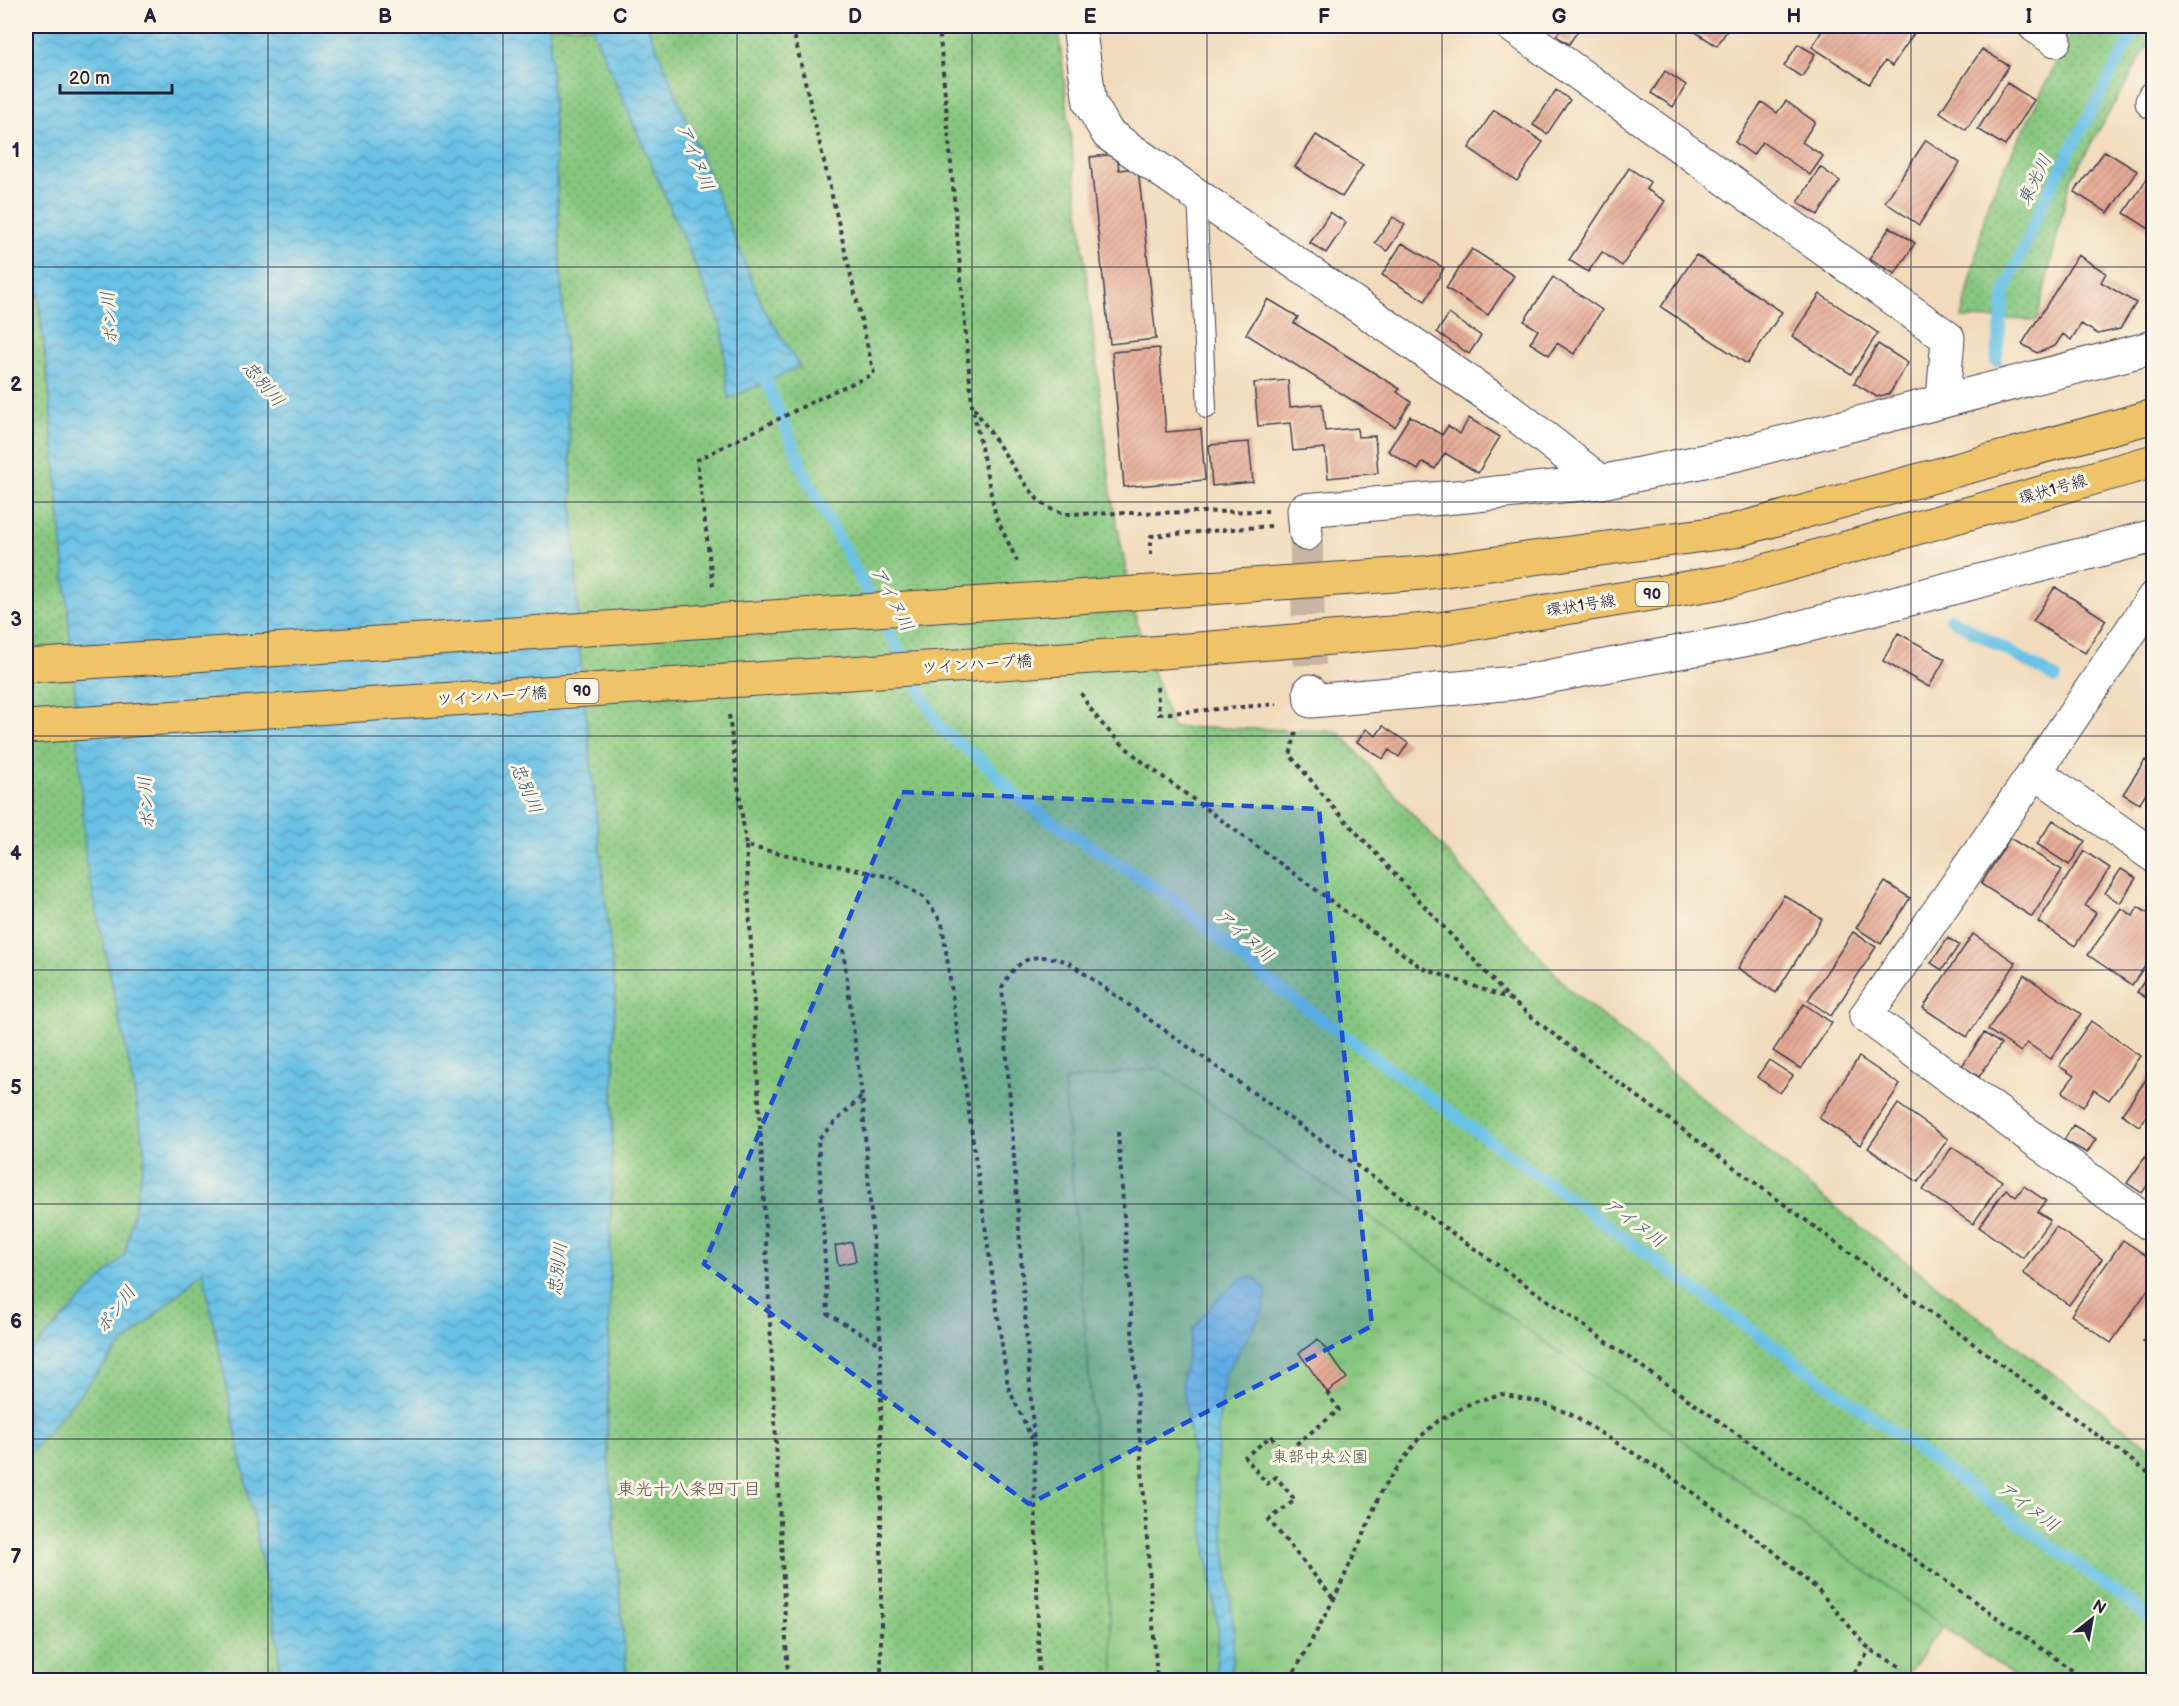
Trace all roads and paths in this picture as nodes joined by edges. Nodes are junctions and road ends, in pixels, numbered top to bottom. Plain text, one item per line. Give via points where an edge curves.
1 (792, 26) edge
2 (939, 26) edge
3 (1079, 26) edge
4 (1512, 26) edge
5 (2154, 97) edge
6 (2154, 103) edge
7 (1197, 195) junction
8 (2154, 347) edge
9 (1956, 398) junction
10 (972, 405) junction
11 (1207, 409) dead end
12 (2154, 416) edge
13 (2154, 461) edge
14 (1601, 482) junction
15 (1305, 522) joint
16 (1274, 526) dead end
17 (2154, 536) edge
18 (1152, 559) dead end
19 (1021, 570) dead end
20 (713, 589) dead end
21 (2154, 597) edge
22 (1138, 654) joint
23 (26, 666) edge
24 (1077, 685) dead end
25 (1157, 687) dead end
26 (1303, 698) joint
27 (728, 706) dead end
28 (26, 727) edge
29 (1290, 755) dead end
30 (2035, 772) junction
31 (746, 846) junction
32 (2154, 856) edge
33 (843, 949) dead end
34 (1510, 999) junction
35 (862, 1096) junction
36 (1118, 1132) dead end
37 (2154, 1227) edge
38 (881, 1345) junction
39 (1328, 1392) dead end
40 (1034, 1443) junction
41 (2154, 1477) edge
42 (1334, 1599) junction
43 (1870, 1650) junction
44 (1901, 1667) dead end
45 (788, 1680) edge
46 (881, 1680) edge
47 (1039, 1680) edge
48 (1156, 1680) edge
49 (1290, 1680) edge
50 (1849, 1680) edge
51 (2086, 1680) edge

1 - 20 path via 874,374 697,460
2 - 10 path
3 - 7 street via 1090,103 1108,134
4 - 9 street via 1948,338 1944,387
5 - 6 street
7 - 11 lane
7 - 14 street via 1508,409
8 - 9 street
9 - 14 street via 1738,454
10 - 15 path via 1038,500 1065,514
10 - 19 path via 996,517
12 - 23 main road, bridge via 1733,531 1423,573
13 - 22 main road, 環状1号線 / 90 via 1730,581 1439,629
14 - 15 street
16 - 18 path via 1151,536
17 - 26 street via 1770,635 1514,683
21 - 30 street
22 - 28 main road, ツインハープ橋 / 90, bridge
24 - 34 path via 1112,736 1144,763 1422,968
25 - 26 path via 1159,714
27 - 31 path
29 - 34 path
30 - 32 street
30 - 37 street via 1866,1016
31 - 40 path via 890,877 925,898 942,923 1008,1387
31 - 45 path
33 - 35 path
34 - 41 path
35 - 38 path
35 - 38 path via 818,1139 828,1314
36 - 48 path
38 - 46 path
39 - 42 path via 1339,1410 1285,1453 1271,1436 1245,1457 1267,1484 1276,1477 1295,1500 1269,1520
40 - 47 path
40 - 51 path via 1002,987 1011,971 1028,959 1049,956 1068,962
42 - 43 path via 1382,1489 1420,1437 1438,1421 1472,1403 1502,1394 1540,1402 1570,1414 1664,1472 1772,1550 1819,1591
42 - 49 path
43 - 44 path
43 - 50 path

